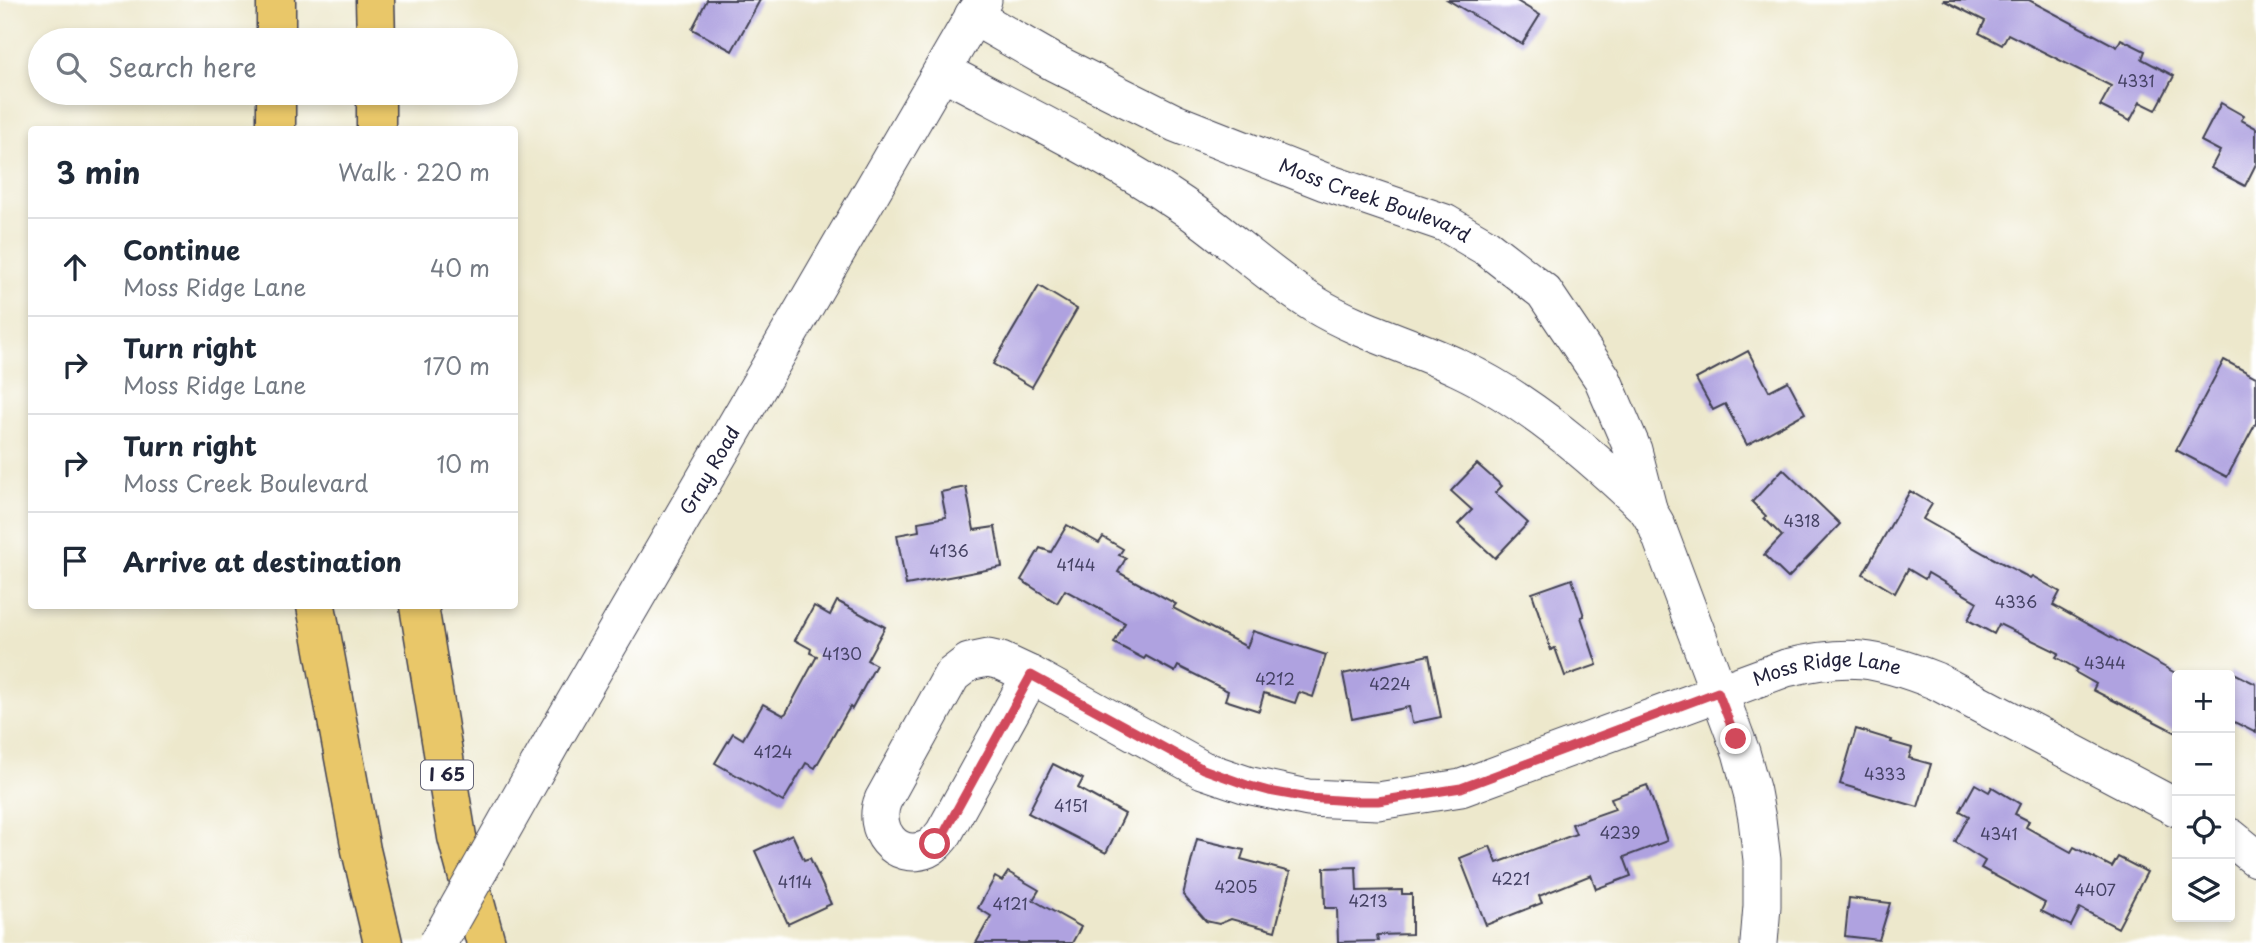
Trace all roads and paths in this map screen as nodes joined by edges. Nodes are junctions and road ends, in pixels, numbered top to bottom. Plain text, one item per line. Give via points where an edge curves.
1 (276, 0) edge
2 (375, 0) edge
3 (978, 8) edge
4 (276, 28) edge
5 (376, 28) edge
6 (942, 71) junction
7 (276, 105) edge
8 (376, 105) edge
9 (276, 126) edge
10 (376, 126) edge
11 (1649, 512) junction
12 (317, 609) edge
13 (419, 609) edge
14 (1031, 675) junction
15 (1718, 692) junction
16 (2172, 805) edge
17 (2235, 841) edge
18 (2256, 858) edge
19 (383, 943) edge
20 (438, 943) edge
21 (486, 943) edge
22 (1759, 943) edge

1 - 4 highway
2 - 5 highway
3 - 6 street, Gray Road
3 - 11 street, Moss Creek Boulevard via 1055,63 1175,123 1445,223 1486,247 1544,292 1602,378 1633,450
6 - 11 street, Moss Creek Boulevard via 1137,176 1313,303 1361,329 1460,368 1513,398 1614,477
6 - 20 street, Gray Road, bridge
7 - 9 highway
8 - 10 highway
11 - 15 street, Moss Creek Boulevard
12 - 19 highway
13 - 21 highway, I 65 via 457,836
14 - 14 street, Moss Ridge Lane via 935,844 909,852 891,844 880,827 881,806 952,676 968,662 988,658
14 - 15 street, Moss Ridge Lane via 1203,769 1269,791 1351,801 1461,788
15 - 16 street, Moss Ridge Lane via 1813,661 1841,658 1897,666 1936,681
15 - 22 street, Moss Creek Boulevard via 1741,752 1759,832
17 - 18 street

